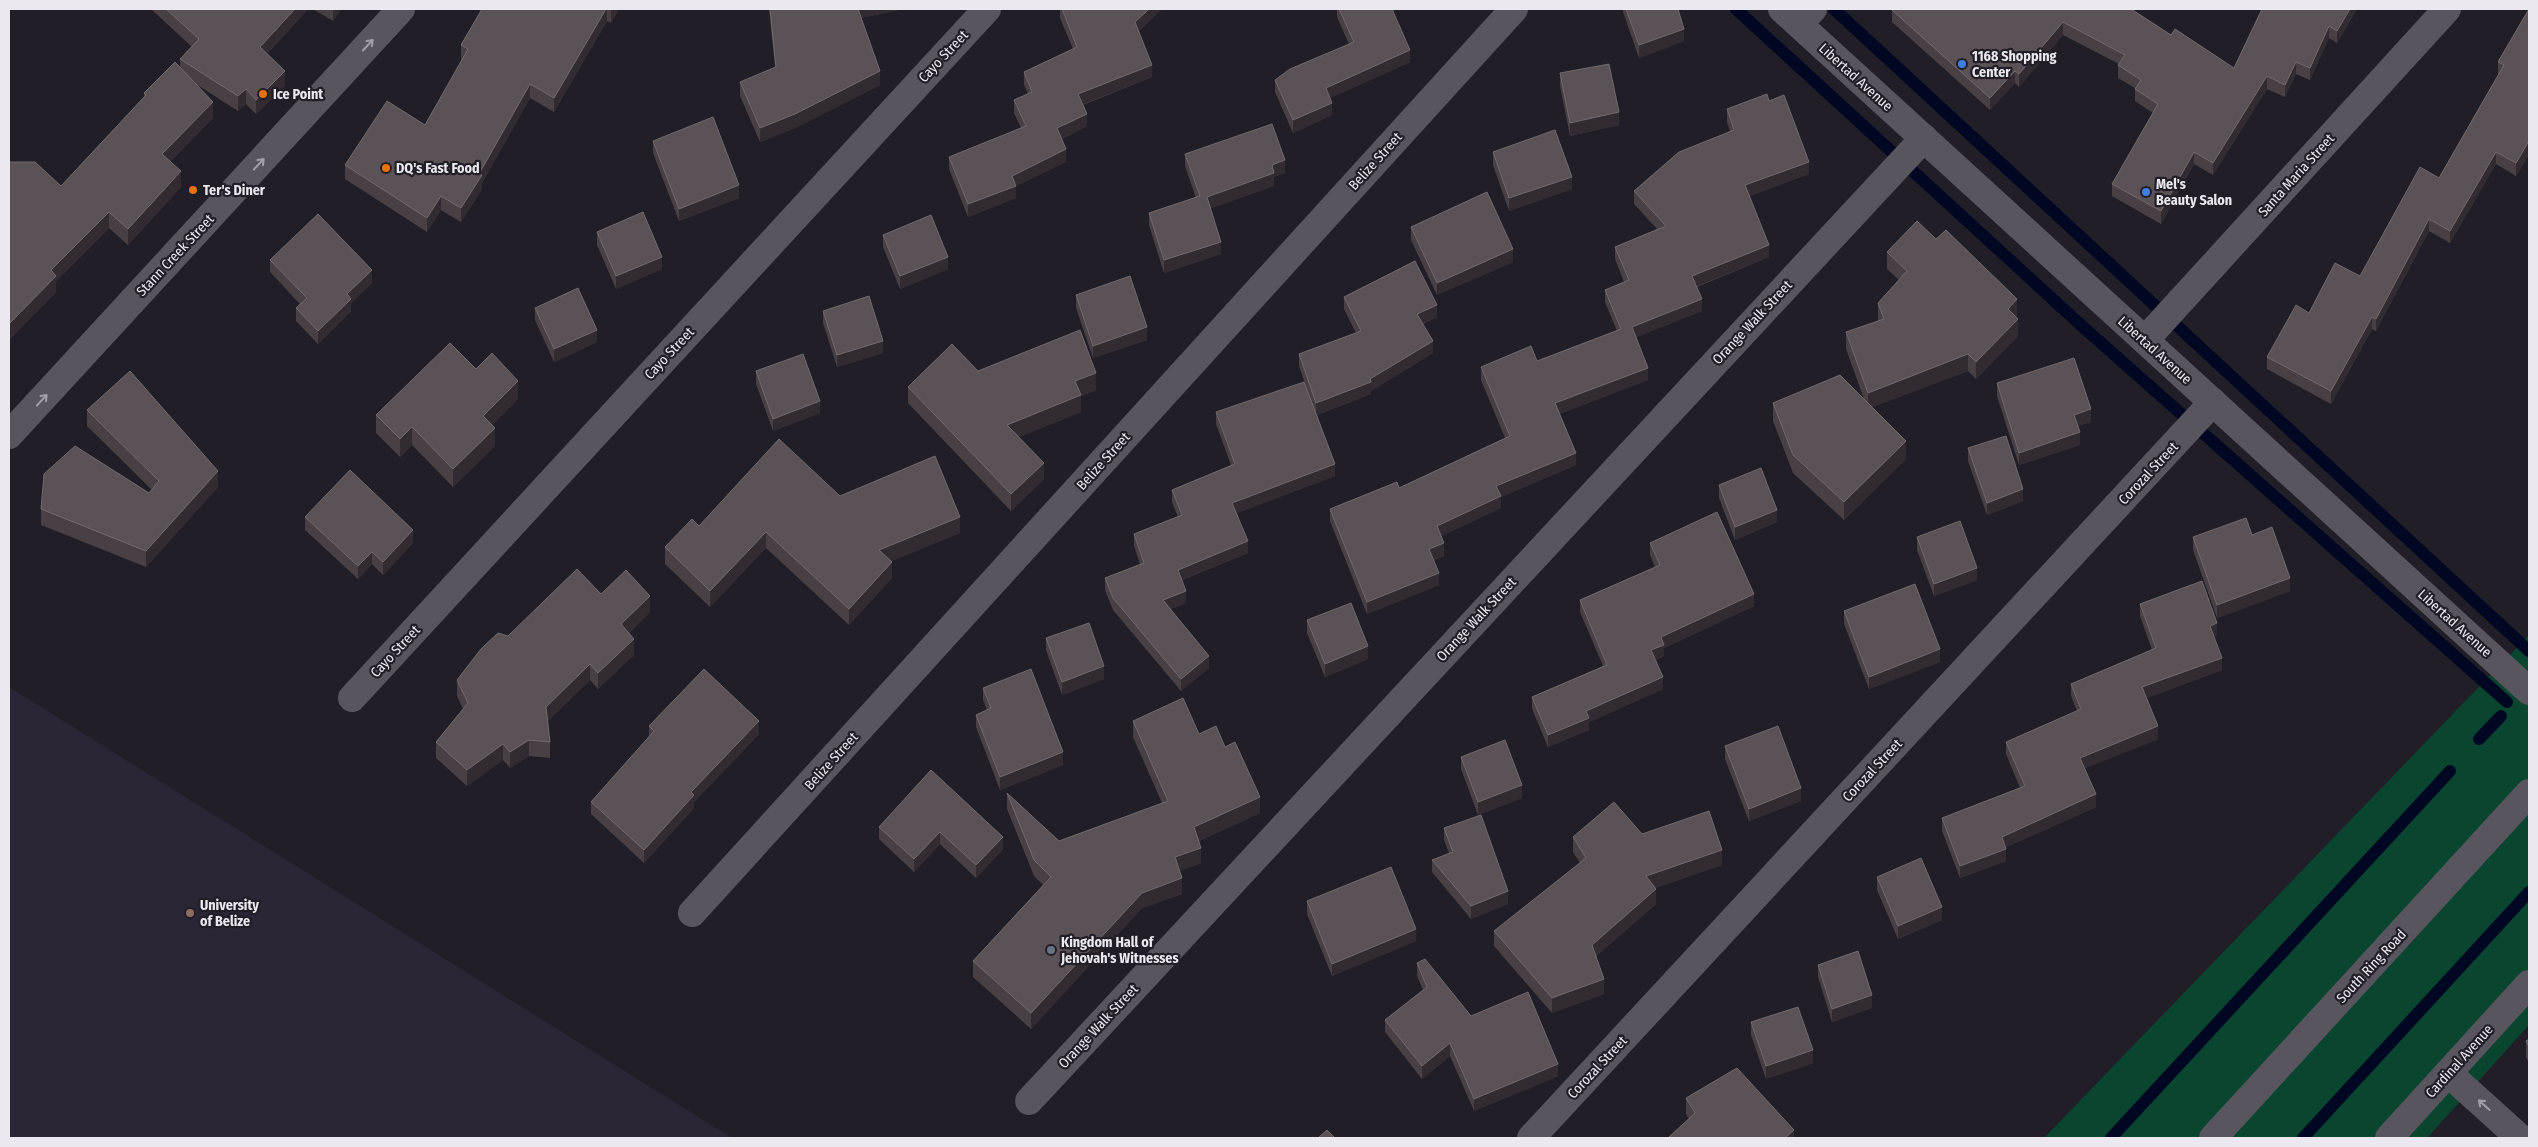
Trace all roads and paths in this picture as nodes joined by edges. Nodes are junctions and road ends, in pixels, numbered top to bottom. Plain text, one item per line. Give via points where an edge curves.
1 (401, 9) edge
2 (987, 9) edge
3 (1514, 9) edge
4 (2447, 9) edge
5 (1798, 14) edge
6 (1924, 138) junction
7 (2145, 340) junction
8 (2213, 402) junction
9 (9, 436) edge
10 (2529, 690) edge
11 (352, 698) dead end
12 (2529, 794) edge
13 (692, 913) dead end
14 (2529, 984) edge
15 (2448, 1073) junction
16 (1029, 1100) dead end
17 (2219, 1136) edge
18 (1531, 1138) edge
19 (2389, 1138) edge
20 (2520, 1138) edge

9 -> 1 street, Stann Creek Street
2 - 11 street, Cayo Street
3 - 13 street, Belize Street
4 - 7 street, Santa Maria Street
5 - 6 street, Libertad Avenue
6 - 7 street, Libertad Avenue
6 - 16 street, Orange Walk Street
7 - 8 street, Libertad Avenue
8 - 10 street, Libertad Avenue
8 - 18 street, Corozal Street
12 - 17 street, South Ring Road
14 - 15 street, Cardinal Avenue
15 - 19 street, Cardinal Avenue
20 -> 15 street

